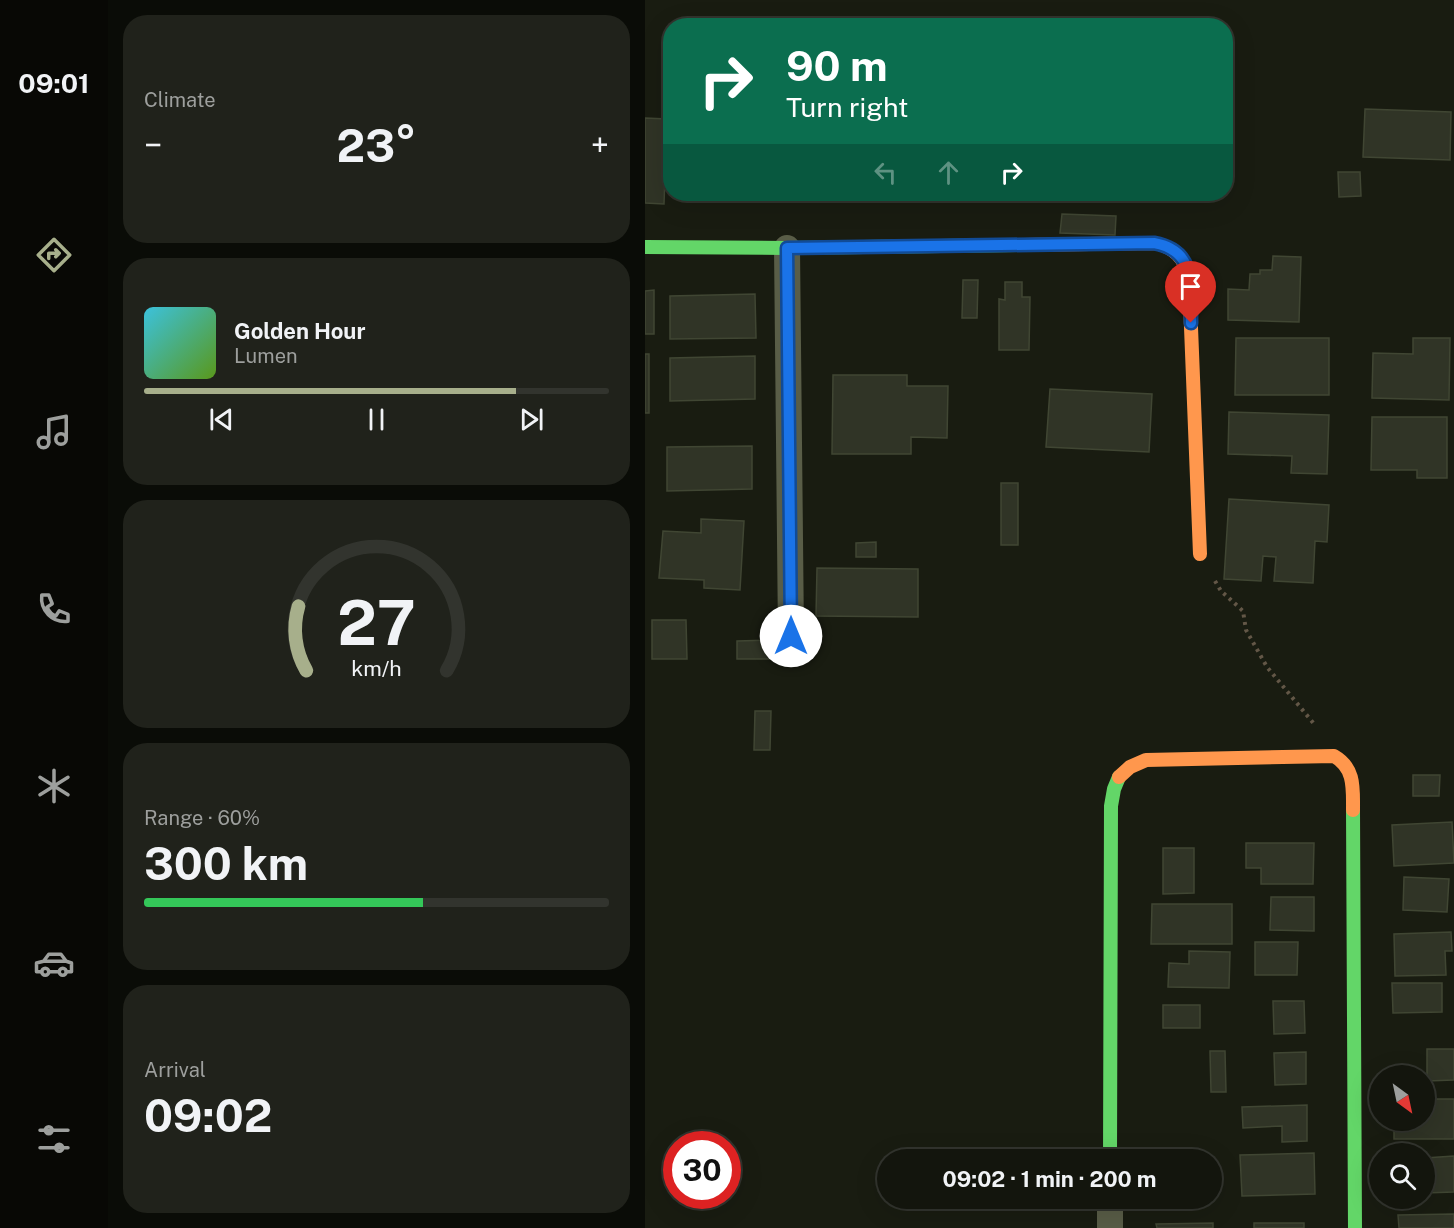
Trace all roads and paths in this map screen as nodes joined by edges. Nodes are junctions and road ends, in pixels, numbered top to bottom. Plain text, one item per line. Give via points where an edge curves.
1 (645, 247) edge
2 (787, 248) junction
3 (1200, 554) joint
4 (791, 636) dead end
5 (1334, 756) junction
6 (1110, 1149) edge
7 (1110, 1209) edge
8 (1110, 1228) edge
9 (1355, 1228) edge

1 - 2 street
2 - 3 street via 1154,243 1179,252 1187,263 1189,277
2 - 4 street
3 - 5 path via 1221,591 1243,611 1246,630 1267,667 1309,716
5 - 6 street via 1146,760 1122,772 1114,785
5 - 9 street via 1344,761 1353,782
7 - 8 street

